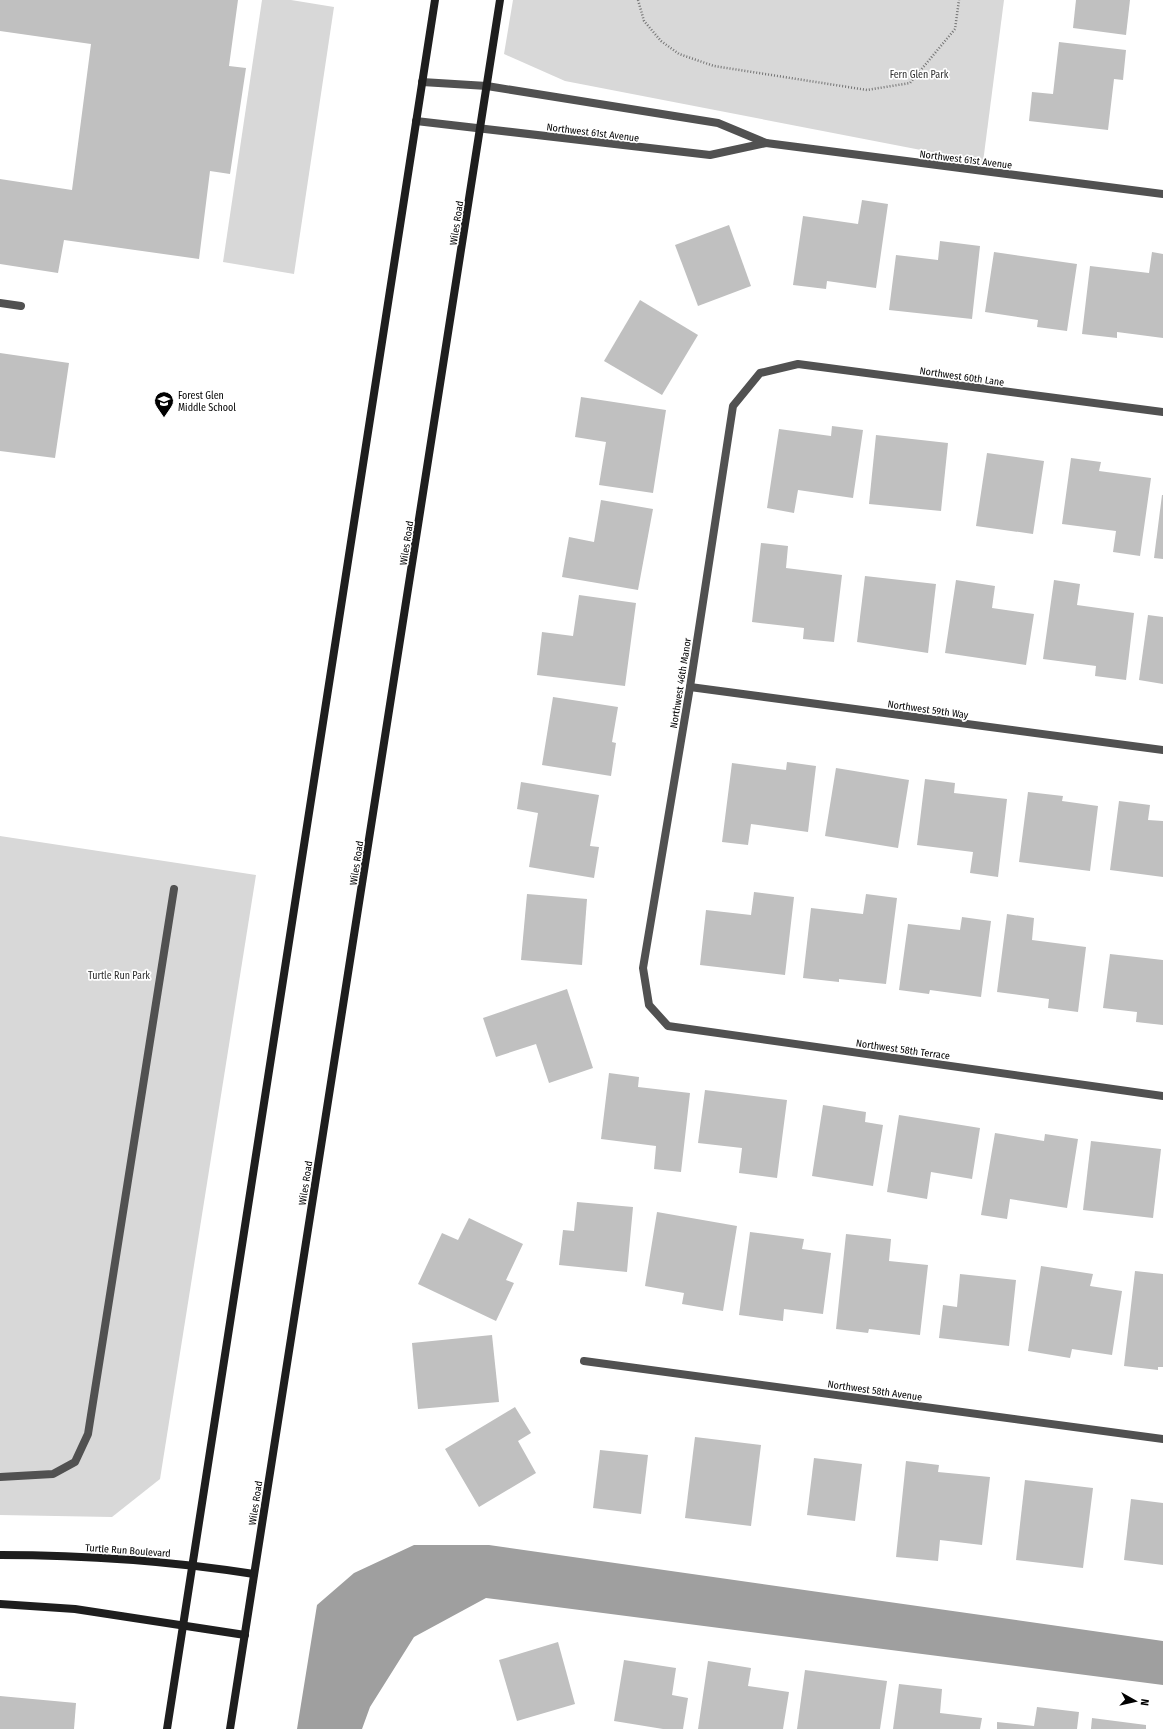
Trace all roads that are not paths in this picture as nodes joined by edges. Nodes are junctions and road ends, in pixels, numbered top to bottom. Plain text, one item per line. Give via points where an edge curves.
1 (435, 0) edge
2 (500, 0) edge
3 (422, 82) junction
4 (487, 86) junction
5 (416, 121) junction
6 (480, 129) junction
7 (766, 143) junction
8 (1163, 194) edge
9 (0, 303) edge
10 (21, 306) dead end
11 (760, 373) joint
12 (1163, 412) edge
13 (690, 687) junction
14 (1163, 750) edge
15 (174, 888) dead end
16 (649, 1005) joint
17 (1163, 1096) edge
18 (584, 1360) dead end
19 (1163, 1439) edge
20 (0, 1477) edge
21 (0, 1555) edge
22 (192, 1564) junction
23 (254, 1574) junction
24 (0, 1604) edge
25 (183, 1626) junction
26 (245, 1635) junction
27 (166, 1729) edge
28 (230, 1729) edge

1 - 3 main road
2 - 4 main road, Wiles Road
3 - 4 street, Northwest 61st Avenue
3 - 5 main road
4 - 6 main road, Wiles Road
4 - 7 street, Northwest 61st Avenue via 718,123
5 - 6 street, Northwest 61st Avenue
5 - 22 main road
6 - 7 street, Northwest 61st Avenue via 710,156
6 - 23 main road, Wiles Road
7 - 8 street, Northwest 61st Avenue
9 - 10 street
11 - 12 street, Northwest 60th Lane via 798,364
11 - 13 street, Northwest 46th Manor via 733,406
13 - 14 street, Northwest 59th Way
13 - 16 street, Northwest 46th Manor via 643,968
15 - 20 street via 88,1434 75,1462 53,1474
16 - 17 street, Northwest 58th Terrace via 668,1026
18 - 19 street, Northwest 58th Avenue
21 - 22 main road, Turtle Run Boulevard via 45,1555
22 - 23 main road, Turtle Run Boulevard
22 - 25 main road
23 - 26 main road, Wiles Road
24 - 25 main road via 75,1609
25 - 26 main road
25 - 27 main road
26 - 28 main road, Wiles Road

